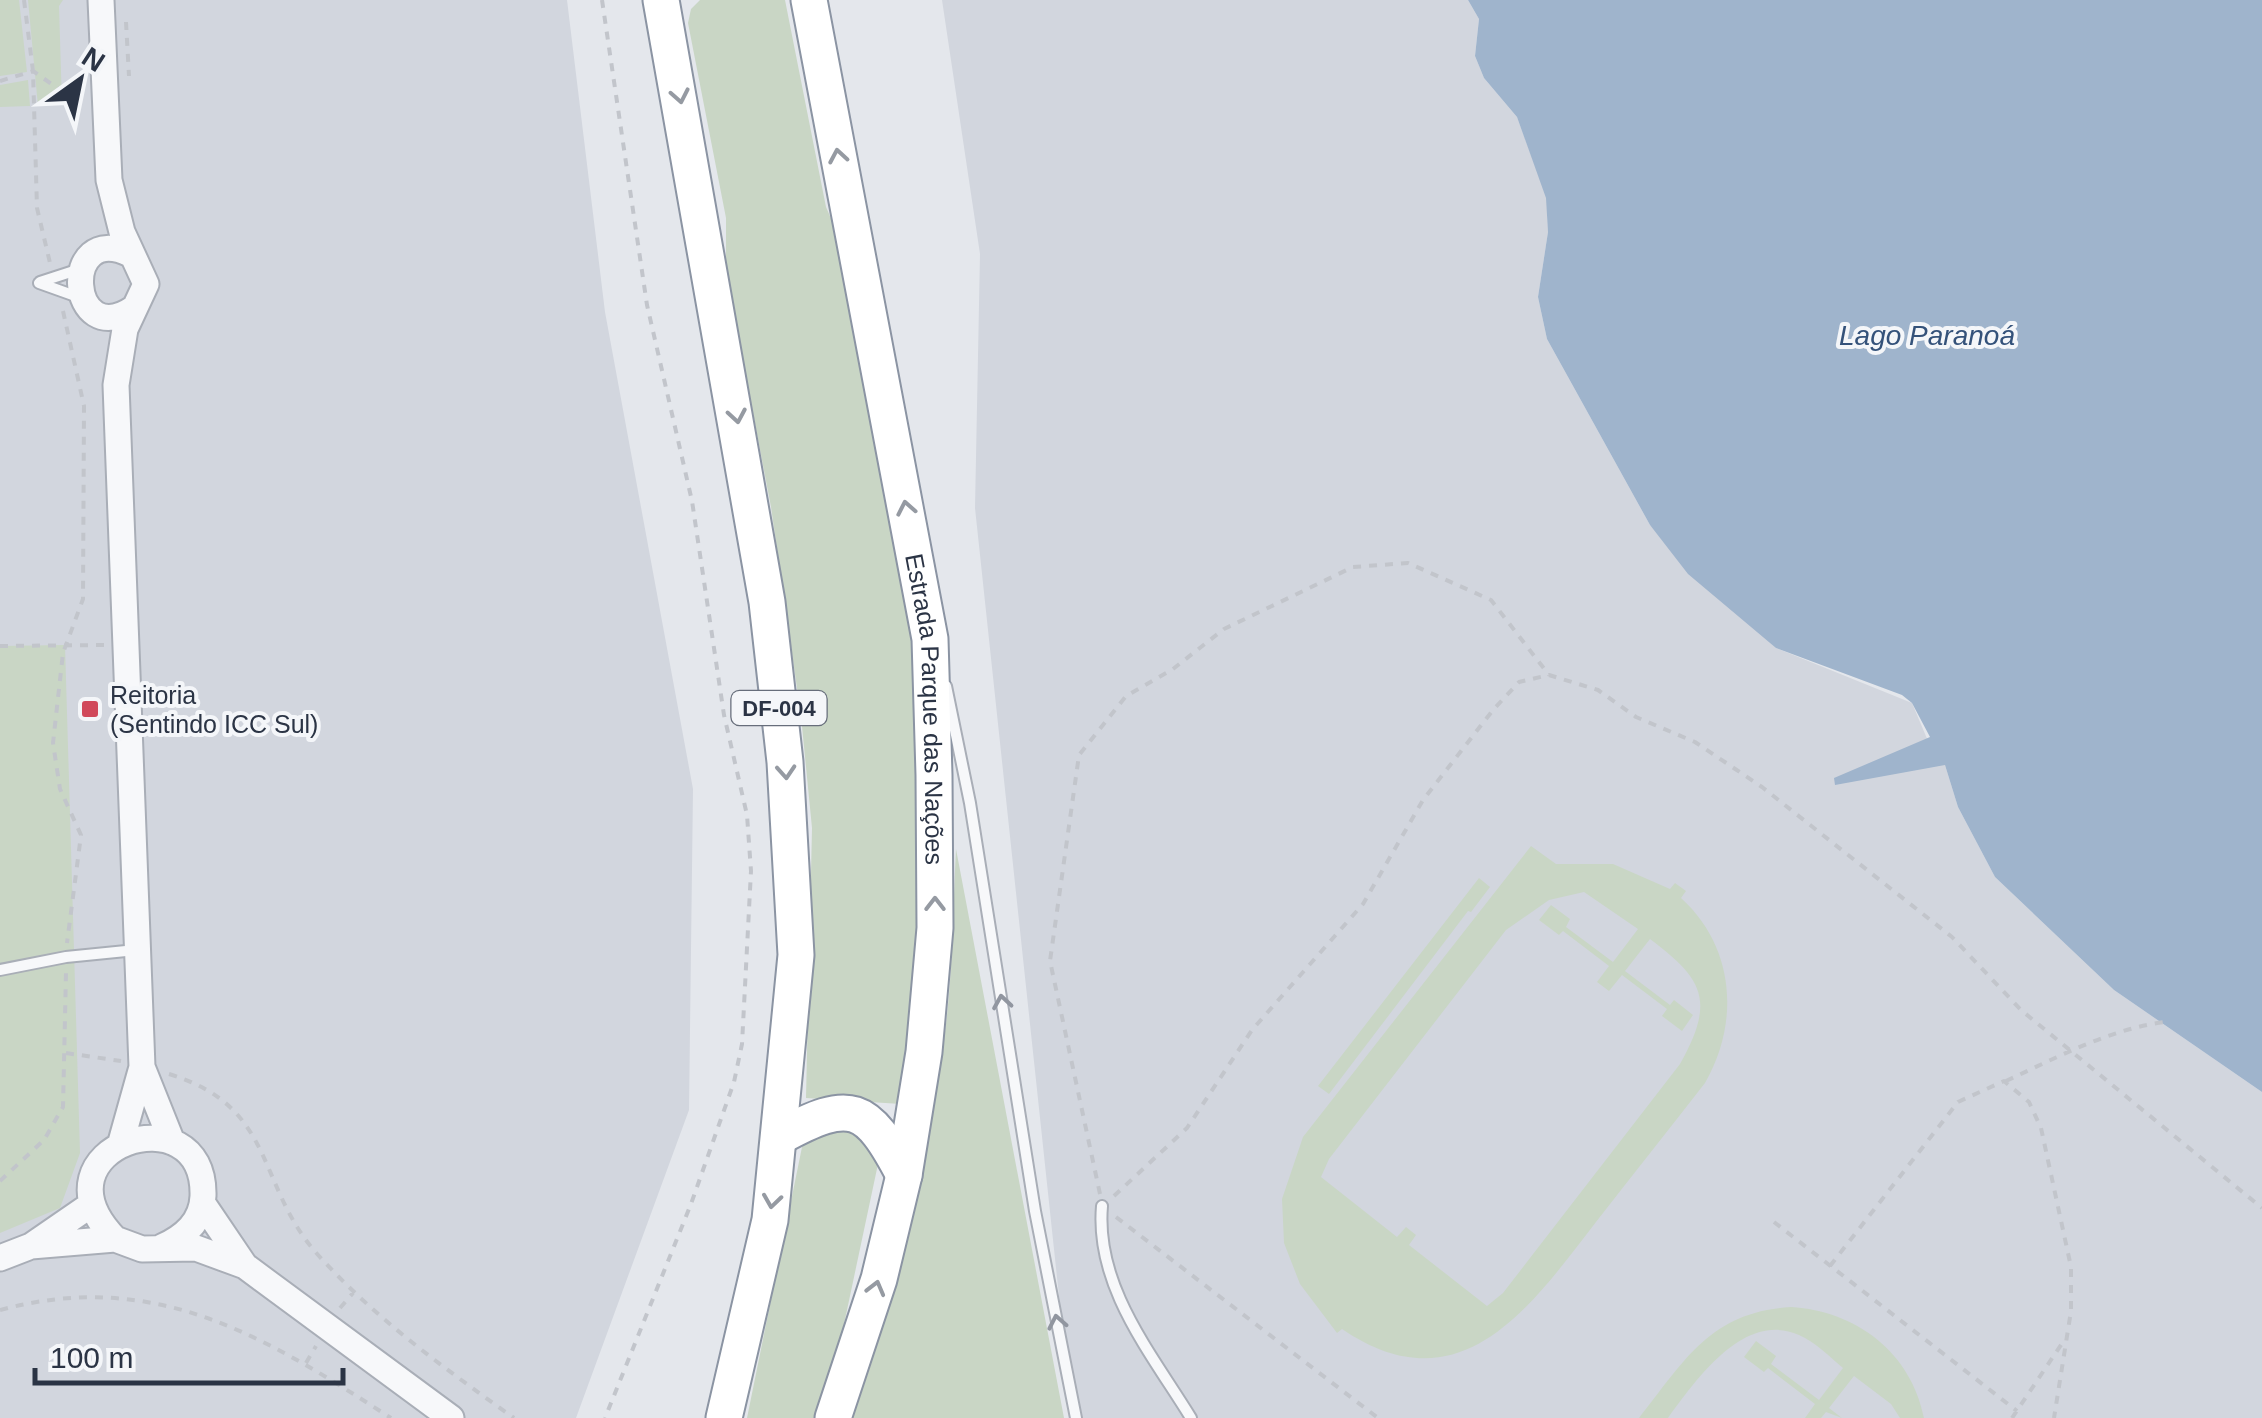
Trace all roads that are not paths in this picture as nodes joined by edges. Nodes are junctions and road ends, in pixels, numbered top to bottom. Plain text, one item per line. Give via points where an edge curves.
1 (101, 0) edge
2 (808, 2) edge
3 (670, 9) edge
4 (109, 180) junction
5 (130, 254) junction
6 (88, 261) junction
7 (80, 303) junction
8 (134, 308) junction
9 (116, 384) junction
10 (930, 639) junction
11 (137, 950) junction
12 (0, 970) edge
13 (142, 1067) junction
14 (781, 1136) junction
15 (121, 1142) junction
16 (172, 1142) junction
17 (904, 1175) junction
18 (92, 1204) junction
19 (203, 1204) junction
20 (1102, 1206) road end
21 (115, 1239) junction
22 (31, 1246) junction
23 (162, 1247) junction
24 (0, 1258) edge
25 (245, 1266) junction
26 (450, 1418) edge
27 (724, 1418) edge
28 (833, 1418) edge
29 (1076, 1418) edge
30 (1191, 1418) edge

1 - 4 street
10 -> 2 highway, Estrada Parque das Nações
3 -> 14 highway, DF-004 via 767,602 786,762 796,954
4 - 5 street
4 - 6 street
5 - 6 street via 115,249
5 - 8 street via 146,284
6 - 7 street
6 - 7 lane via 39,283
7 - 8 street via 118,316
7 - 9 street
8 - 9 street
9 - 11 street
17 -> 10 highway, Estrada Parque das Nações via 935,928
29 -> 10 lane via 952,706
11 - 12 lane
11 - 13 street
13 - 15 street
13 - 16 street
14 - 17 highway via 825,1113 850,1112 885,1138
14 -> 27 highway, DF-004 via 770,1220
15 - 16 street via 138,1136
15 - 18 street via 96,1168
16 - 19 street via 198,1168
28 -> 17 highway, Estrada Parque das Nações via 863,1336
18 - 21 street
18 - 22 street
19 - 23 street via 188,1230
19 - 25 street
20 - 30 lane via 1099,1239 1110,1280
21 - 22 street
21 - 23 street via 142,1249
22 - 24 street
23 - 25 street via 196,1248
25 - 26 street

